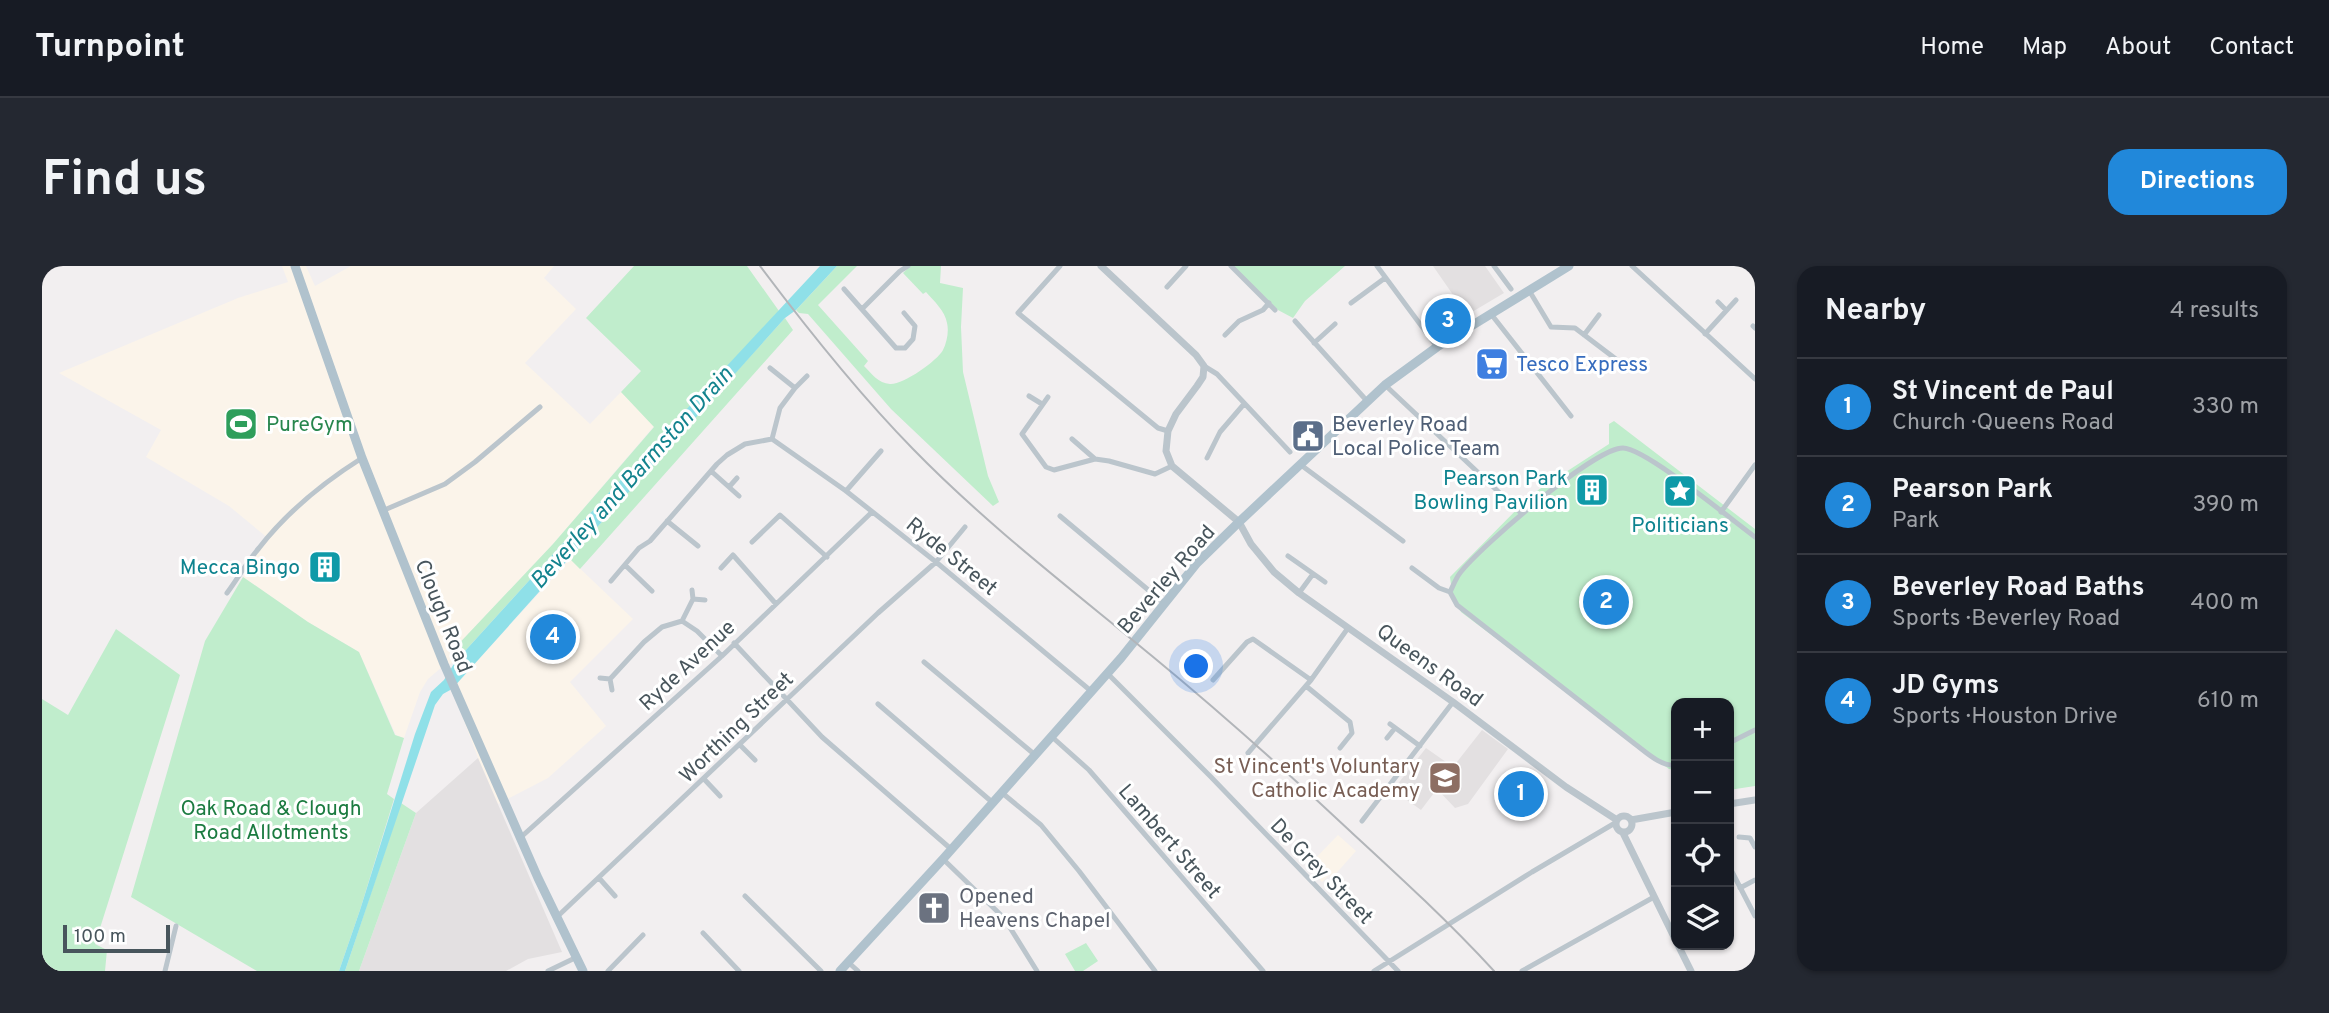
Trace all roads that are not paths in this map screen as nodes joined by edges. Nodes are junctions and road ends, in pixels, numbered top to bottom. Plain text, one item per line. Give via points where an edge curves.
1 (295, 266) edge
2 (908, 266) edge
3 (1060, 266) edge
4 (1101, 266) edge
5 (1115, 266) edge
6 (1186, 266) edge
7 (1231, 266) edge
8 (1377, 266) edge
9 (1494, 266) edge
10 (1569, 266) edge
11 (1632, 266) edge
12 (1108, 273) junction
13 (1385, 278) junction
14 (1167, 287) dead end
15 (844, 289) dead end
16 (1511, 289) dead end
17 (1530, 292) junction
18 (1736, 300) dead end
19 (1718, 302) dead end
20 (1269, 303) junction
21 (1351, 303) dead end
22 (862, 309) junction
23 (1275, 310) dead end
24 (1726, 310) junction
25 (904, 313) dead end
26 (1232, 313) dead end
27 (1491, 314) junction
28 (1599, 315) dead end
29 (1239, 321) junction
30 (1295, 321) dead end
31 (1335, 324) dead end
32 (1705, 334) junction
33 (1226, 335) dead end
34 (1584, 335) junction
35 (1314, 343) junction
36 (1437, 347) junction
37 (1204, 366) junction
38 (770, 368) dead end
39 (1629, 369) dead end
40 (807, 376) dead end
41 (1755, 379) edge
42 (1385, 385) junction
43 (795, 388) junction
44 (1029, 396) dead end
45 (1048, 397) dead end
46 (1367, 401) junction
47 (1042, 404) junction
48 (1244, 404) junction
49 (540, 407) dead end
50 (1571, 416) dead end
51 (1168, 431) junction
52 (772, 439) junction
53 (1072, 439) dead end
54 (881, 451) dead end
55 (1290, 452) dead end
56 (362, 458) junction
57 (1207, 458) dead end
58 (1094, 459) junction
59 (1301, 465) junction
60 (1755, 465) edge
61 (1172, 466) junction
62 (711, 471) junction
63 (737, 478) dead end
64 (729, 487) junction
65 (846, 491) junction
66 (738, 496) dead end
67 (383, 511) junction
68 (872, 512) junction
69 (1721, 512) junction
70 (1522, 514) junction
71 (1060, 516) dead end
72 (667, 522) junction
73 (1239, 522) junction
74 (965, 527) dead end
75 (1755, 537) edge
76 (1403, 541) dead end
77 (752, 542) dead end
78 (698, 546) dead end
79 (1288, 556) dead end
80 (827, 557) junction
81 (936, 562) junction
82 (625, 565) junction
83 (721, 568) dead end
84 (1412, 568) dead end
85 (1313, 574) junction
86 (611, 581) dead end
87 (1325, 582) dead end
88 (692, 590) dead end
89 (652, 591) dead end
90 (1450, 592) junction
91 (227, 593) dead end
92 (1299, 593) junction
93 (693, 599) junction
94 (705, 600) dead end
95 (776, 604) junction
96 (1165, 604) junction
97 (682, 621) junction
98 (1348, 628) junction
99 (734, 643) junction
100 (722, 656) junction
101 (924, 662) dead end
102 (1107, 673) junction
103 (600, 678) dead end
104 (610, 679) junction
105 (1213, 680) dead end
106 (1311, 680) junction
107 (1306, 686) junction
108 (612, 690) dead end
109 (1091, 691) junction
110 (788, 699) junction
111 (1453, 702) junction
112 (878, 704) dead end
113 (1755, 730) edge
114 (1051, 736) junction
115 (1387, 738) dead end
116 (1734, 740) edge
117 (740, 745) junction
118 (1420, 746) junction
119 (1340, 748) dead end
120 (1248, 753) dead end
121 (1034, 754) junction
122 (755, 760) dead end
123 (1671, 766) edge
124 (704, 779) junction
125 (1001, 792) junction
126 (720, 796) dead end
127 (1755, 800) edge
128 (992, 802) junction
129 (1734, 803) edge
130 (1671, 813) edge
131 (1631, 820) junction
132 (1362, 821) dead end
133 (1616, 821) junction
134 (1623, 833) junction
135 (1739, 837) dead end
136 (520, 838) junction
137 (1755, 847) edge
138 (951, 849) junction
139 (943, 859) junction
140 (1734, 876) edge
141 (599, 878) junction
142 (1755, 880) edge
143 (1740, 888) junction
144 (615, 896) dead end
145 (746, 896) dead end
146 (1654, 897) junction
147 (558, 916) junction
148 (1755, 916) edge
149 (176, 926) dead end
150 (1671, 931) edge
151 (703, 933) dead end
152 (643, 935) dead end
153 (1680, 950) edge
154 (578, 957) junction
155 (848, 962) junction
156 (1389, 962) junction
157 (166, 971) edge
158 (548, 971) edge
159 (583, 971) edge
160 (608, 971) edge
161 (739, 971) edge
162 (821, 971) edge
163 (840, 971) edge
164 (858, 971) edge
165 (1037, 971) edge
166 (1155, 971) edge
167 (1263, 971) edge
168 (1374, 971) edge
169 (1398, 971) edge
170 (1522, 971) edge
171 (1691, 971) edge

1 - 56 main road, Clough Road
2 - 22 street
3 - 51 street via 1018,313 1158,428
4 - 12 street
5 - 12 street
6 - 14 street
7 - 20 street
8 - 13 street
9 - 16 street
10 - 17 main road, Beverley Road
11 - 32 street
12 - 37 street
13 - 21 street
13 - 36 street
15 - 22 street
17 - 27 main road, Beverley Road
17 - 34 street via 1551,327 1575,328
18 - 24 street
19 - 24 street
20 - 23 street
20 - 29 street
22 - 25 street via 896,348 905,348 913,339 915,326
24 - 32 street
26 - 29 street
27 - 36 main road, Beverley Road
27 - 50 street
28 - 34 street
29 - 33 street
30 - 35 street
31 - 35 street
32 - 41 street
34 - 39 street
35 - 46 street
36 - 42 main road, Beverley Road
37 - 48 street
37 - 51 street via 1203,377
38 - 43 street
40 - 43 street
42 - 46 main road, Beverley Road
42 - 70 street
43 - 52 street via 780,408
44 - 47 street
45 - 47 street
46 - 59 main road, Beverley Road
47 - 58 street via 1022,434 1046,467 1055,470
48 - 55 street
48 - 57 street via 1220,432
49 - 67 street via 445,484
51 - 61 street via 1166,451
52 - 62 street via 746,444
52 - 65 street, Ryde Street
53 - 58 street
54 - 65 street
56 - 67 main road, Clough Road
56 - 91 street via 331,477 295,510 260,547
58 - 61 street via 1155,474
59 - 73 main road, Beverley Road
59 - 76 street
60 - 69 street
61 - 73 street, Queens Road
62 - 64 street
62 - 72 street
63 - 64 street
64 - 66 street
65 - 68 street, Ryde Street
67 - 136 main road, Clough Road
68 - 80 street, Ryde Avenue
68 - 81 street, Ryde Street
69 - 70 street via 1646,456 1625,448 1606,452
69 - 75 street
70 - 90 street via 1459,574
71 - 96 street
72 - 78 street
72 - 82 street
73 - 92 street, Queens Road via 1251,544
73 - 96 main road, Beverley Road via 1197,563
74 - 81 street, Worthing Street
77 - 80 street via 780,515
79 - 85 street
80 - 95 street, Ryde Avenue
81 - 109 street, Ryde Street
81 - 110 street, Worthing Street
82 - 86 street
82 - 89 street
83 - 95 street via 733,555
84 - 90 street
85 - 87 street
85 - 92 street
88 - 93 street
90 - 123 street via 1457,606 1654,758
92 - 98 street, Queens Road
93 - 94 street
93 - 97 street
95 - 99 street, Ryde Avenue
96 - 102 main road, Beverley Road
97 - 100 street
97 - 104 street via 662,627
98 - 106 street
98 - 111 street, Queens Road
99 - 100 street, Ryde Avenue
99 - 110 street
100 - 136 street, Ryde Avenue
101 - 121 street
102 - 109 main road, Beverley Road
102 - 156 street, De Grey Street
103 - 104 street
104 - 108 street
105 - 106 street via 1253,639
106 - 107 street
107 - 119 street via 1350,722 1352,733
107 - 120 street
109 - 114 main road, Beverley Road
110 - 117 street, Worthing Street
110 - 138 street via 822,737
111 - 118 street
111 - 133 street, Queens Road
112 - 128 street
113 - 116 street
114 - 121 main road, Beverley Road
114 - 167 street, Lambert Street via 1088,770
115 - 118 street via 1392,726
117 - 122 street
117 - 124 street, Worthing Street
118 - 132 street
121 - 125 main road, Beverley Road
124 - 126 street
124 - 141 street, Worthing Street
125 - 128 main road, Beverley Road
125 - 166 street via 1041,825
127 - 129 street
128 - 138 main road, Beverley Road
130 - 131 street
131 - 133 street via 1623,816
131 - 134 street via 1632,828
133 - 134 street
133 - 156 street
134 - 146 street
135 - 137 street via 1750,838
136 - 147 main road, Clough Road
138 - 139 main road, Beverley Road
139 - 155 main road, Beverley Road
139 - 165 street via 1004,918
140 - 143 street
141 - 144 street
141 - 147 street, Worthing Street
142 - 143 street
143 - 148 street
145 - 162 street
146 - 150 street
146 - 170 street
147 - 154 main road, Clough Road
149 - 157 street
151 - 161 street
152 - 160 street
153 - 171 street
154 - 158 street
154 - 159 main road, Clough Road
155 - 163 main road, Beverley Road
155 - 164 street
156 - 168 street
156 - 169 street, De Grey Street

